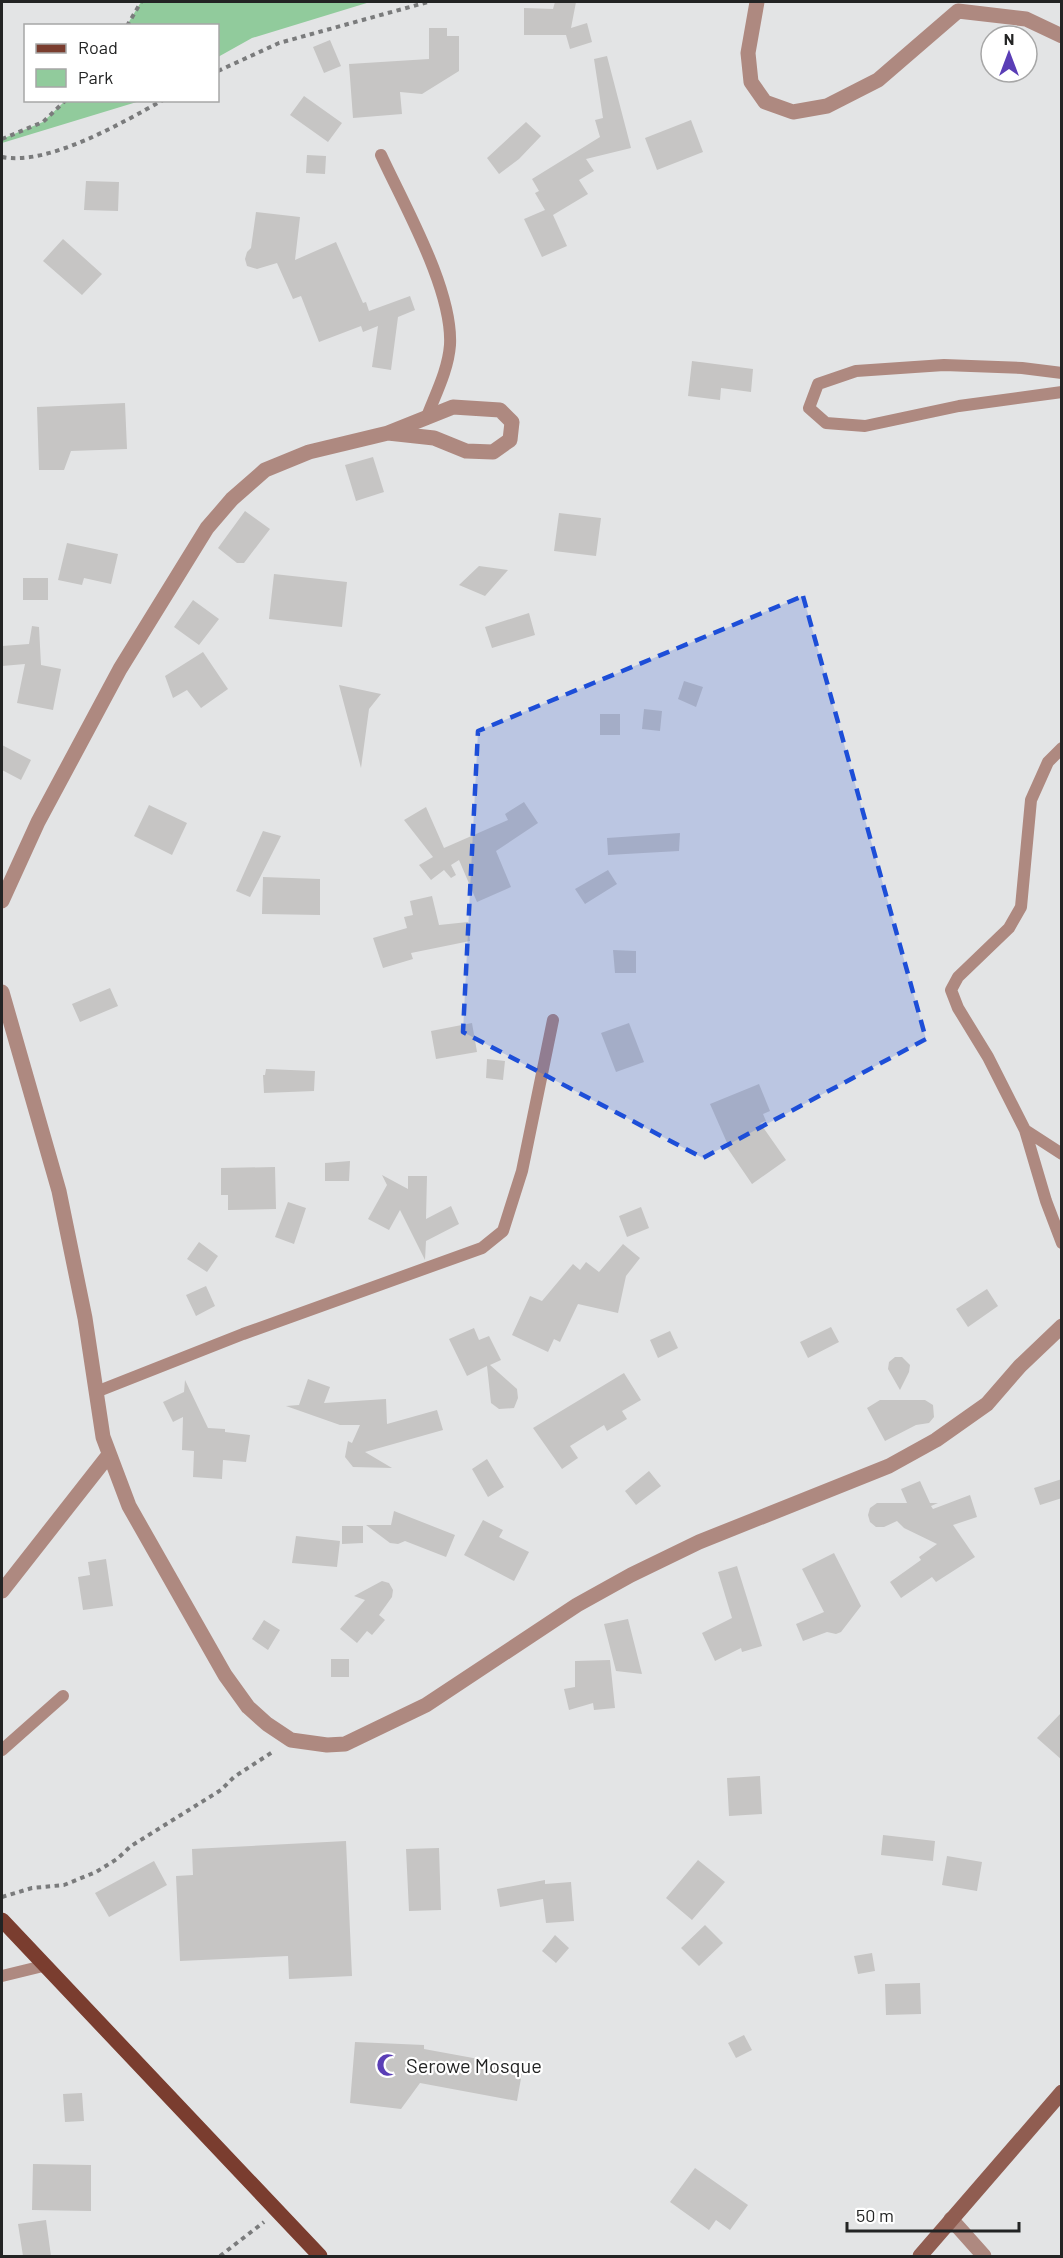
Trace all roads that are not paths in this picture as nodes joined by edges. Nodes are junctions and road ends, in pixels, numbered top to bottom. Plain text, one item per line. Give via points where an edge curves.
1 (758, 2) edge
2 (958, 6) edge
3 (1062, 36) edge
4 (381, 155) dead end
5 (1062, 373) edge
6 (1062, 392) edge
7 (426, 419) junction
8 (388, 433) junction
9 (1062, 748) edge
10 (2, 902) edge
11 (2, 992) edge
12 (553, 1020) dead end
13 (1025, 1130) junction
14 (1062, 1154) edge
15 (1062, 1243) edge
16 (1062, 1326) edge
17 (96, 1392) junction
18 (108, 1456) junction
19 (2, 1591) edge
20 (63, 1696) dead end
21 (2, 1750) edge
22 (2, 1920) edge
23 (43, 1966) junction
24 (2, 1976) edge
25 (1062, 2092) edge
26 (951, 2219) junction
27 (320, 2256) edge
28 (920, 2256) edge
29 (984, 2256) edge

1 - 2 street via 748,52 751,82 765,102 793,112 827,106 878,80
2 - 3 street via 1026,19
4 - 7 lane via 445,302 450,344 445,371
5 - 6 lane via 944,365 856,371 818,384 809,408 826,423 866,426 959,406
7 - 8 street
7 - 8 street via 453,407 500,410 512,422 510,440 493,452 465,451 434,438
8 - 10 street via 309,452 265,470 207,528 120,669 38,822
9 - 13 lane via 1048,762 1031,800 1021,907 1009,928 958,977 951,990
11 - 17 street via 59,1191
12 - 17 lane via 522,1171 503,1231 482,1248
13 - 14 lane
13 - 15 lane
16 - 18 street via 1020,1365 987,1404 936,1440 889,1466 699,1542 631,1575 577,1605 426,1705 345,1744 291,1740 248,1707 225,1675 129,1506
17 - 18 street
18 - 19 street
20 - 21 lane
22 - 23 main road
23 - 24 lane
23 - 27 main road
25 - 26 street
26 - 28 street
26 - 29 street

